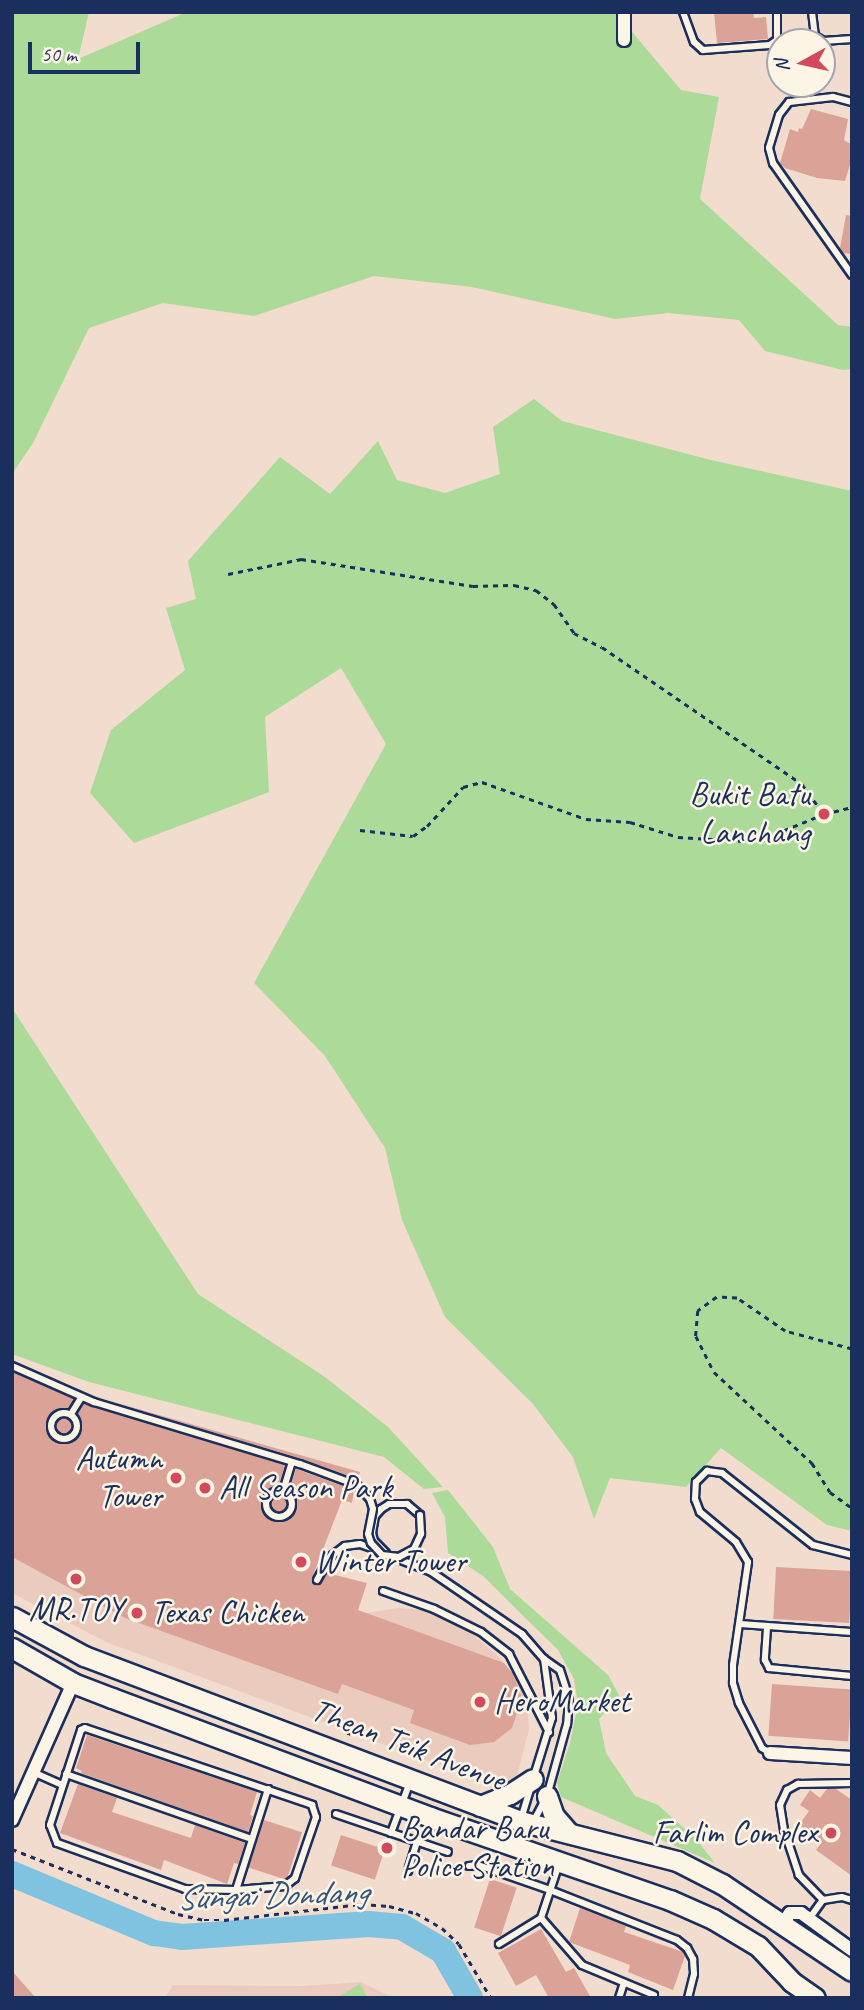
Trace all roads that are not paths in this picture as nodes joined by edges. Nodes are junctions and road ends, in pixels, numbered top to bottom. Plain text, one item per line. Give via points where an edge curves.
1 (624, 12) edge
2 (683, 12) edge
3 (777, 12) edge
4 (812, 12) edge
5 (852, 39) edge
6 (624, 40) dead end
7 (852, 102) edge
8 (852, 275) edge
9 (12, 1366) edge
10 (81, 1398) junction
11 (71, 1415) junction
12 (292, 1462) junction
13 (283, 1491) junction
14 (386, 1553) junction
15 (852, 1555) edge
16 (317, 1580) dead end
17 (383, 1591) dead end
18 (12, 1617) edge
19 (740, 1624) junction
20 (767, 1628) junction
21 (852, 1632) edge
22 (12, 1648) edge
23 (544, 1659) junction
24 (852, 1676) edge
25 (73, 1683) junction
26 (549, 1732) junction
27 (770, 1753) joint
28 (852, 1758) edge
29 (33, 1772) junction
30 (66, 1774) junction
31 (411, 1779) junction
32 (533, 1779) junction
33 (852, 1783) edge
34 (62, 1785) junction
35 (268, 1789) junction
36 (547, 1796) junction
37 (402, 1805) junction
38 (480, 1806) junction
39 (336, 1814) dead end
40 (430, 1818) junction
41 (12, 1821) edge
42 (526, 1825) junction
43 (568, 1832) junction
44 (391, 1833) junction
45 (252, 1839) junction
46 (417, 1842) junction
47 (447, 1852) dead end
48 (559, 1864) junction
49 (469, 1866) dead end
50 (408, 1871) dead end
51 (637, 1887) junction
52 (236, 1890) junction
53 (550, 1890) junction
54 (823, 1900) junction
55 (852, 1900) edge
56 (541, 1918) junction
57 (809, 1919) junction
58 (783, 1924) junction
59 (499, 1944) dead end
60 (852, 1950) edge
61 (852, 1971) edge
62 (624, 1983) junction
63 (654, 1995) dead end
64 (619, 1998) edge
65 (688, 1998) edge
66 (815, 1998) edge

1 - 6 street
2 - 3 lane via 694,42 704,50 770,45 777,40
4 - 5 lane via 815,36 823,41
7 - 8 lane via 832,97 789,102 779,115 769,148 773,163
9 - 10 lane
10 - 11 lane
10 - 12 lane
11 - 11 lane via 77,1430 71,1437 58,1438 52,1432 52,1419
12 - 13 lane
12 - 14 lane, bridge via 357,1485 370,1499 373,1509 368,1534 382,1555 399,1557 414,1549 421,1534 420,1515 407,1504 381,1509 372,1533
13 - 13 lane via 290,1496 292,1508 286,1516 273,1516 266,1506 268,1497
14 - 16 lane via 351,1544 329,1558
14 - 23 lane via 430,1571 522,1634
15 - 19 lane via 813,1545 732,1479 706,1471 696,1482 697,1507 744,1551 748,1562
17 - 26 lane via 481,1632 509,1654
18 - 31 main road, Thean Teik Avenue via 84,1656
19 - 20 lane
19 - 27 lane via 733,1683 762,1748
20 - 21 lane
20 - 24 lane via 765,1660 769,1668
22 - 25 main road, Thean Teik Avenue
23 - 26 lane via 552,1704
23 - 36 lane via 560,1670 569,1698 567,1724
25 - 29 street
25 - 37 main road, Thean Teik Avenue
26 - 32 lane
27 - 28 street
29 - 34 lane
29 - 41 street
30 - 34 lane
30 - 35 lane via 81,1730 90,1728
30 - 45 lane
31 - 37 lane
31 - 38 main road, Thean Teik Avenue
32 - 38 main road
32 - 42 lane
33 - 54 lane via 798,1784 787,1790 780,1805 799,1875
34 - 52 lane via 50,1825 57,1843 186,1889
35 - 45 lane
35 - 52 lane via 312,1805 316,1817 290,1884
36 - 42 lane
36 - 43 main road via 554,1816
37 - 40 main road, Thean Teik Avenue
37 - 44 lane
38 - 42 main road, Thean Teik Avenue
39 - 44 lane
40 - 42 main road via 456,1816 505,1833
40 - 48 main road, Thean Teik Avenue
42 - 43 main road, Thean Teik Avenue
42 - 51 main road via 542,1846 593,1862
43 - 58 main road, Thean Teik Avenue via 677,1861
44 - 46 lane
45 - 52 lane
46 - 47 lane
46 - 50 lane
48 - 51 main road, Thean Teik Avenue
48 - 53 lane
49 - 53 lane via 478,1865
51 - 66 main road, Thean Teik Avenue via 713,1919 758,1946 792,1982
53 - 56 lane
53 - 65 lane via 677,1940 693,1959
54 - 55 lane
54 - 57 lane
56 - 59 lane
56 - 62 lane via 582,1965
57 - 58 street via 795,1912
57 - 60 street
58 - 61 main road, Thean Teik Avenue
62 - 63 lane
62 - 64 lane

